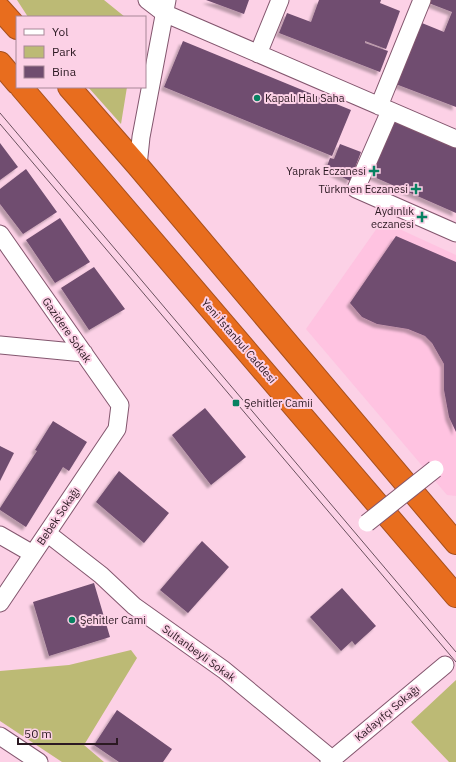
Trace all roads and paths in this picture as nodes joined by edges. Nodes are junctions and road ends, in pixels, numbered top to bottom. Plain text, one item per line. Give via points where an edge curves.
1 (147, 0) edge
2 (280, 0) edge
3 (422, 0) edge
4 (165, 7) edge
5 (0, 9) edge
6 (16, 27) edge
7 (258, 54) junction
8 (0, 63) edge
9 (16, 82) edge
10 (22, 88) edge
11 (70, 88) edge
12 (385, 108) junction
13 (456, 139) edge
14 (138, 166) junction
15 (456, 233) edge
16 (0, 234) edge
17 (0, 345) edge
18 (84, 353) junction
19 (117, 429) joint
20 (435, 469) dead end
21 (367, 523) dead end
22 (47, 533) junction
23 (0, 535) edge
24 (456, 543) edge
25 (33, 554) junction
26 (456, 596) edge
27 (0, 603) edge
28 (445, 665) dead end
29 (0, 736) edge
30 (331, 761) edge
31 (39, 762) edge

1 - 4 street
2 - 7 street
3 - 12 street
4 - 7 street
4 - 14 street
5 - 6 highway
7 - 12 street
8 - 9 highway
10 - 26 highway, Yeni İstanbul Caddesi
11 - 14 highway
12 - 13 street
12 - 15 street via 356,189
14 - 24 highway
16 - 18 street, Gazidere Sokak
17 - 18 street
18 - 19 street, Gazidere Sokak via 120,405
19 - 22 street, Bebek Sokağı
20 - 21 street, bridge
22 - 25 street, Bebek Sokağı
22 - 30 street, Sultanbeyli Sokak via 134,606 224,670
23 - 25 street
25 - 27 street, Bebek Sokağı
28 - 30 street, Kadayıfçı Sokağı
29 - 31 street

